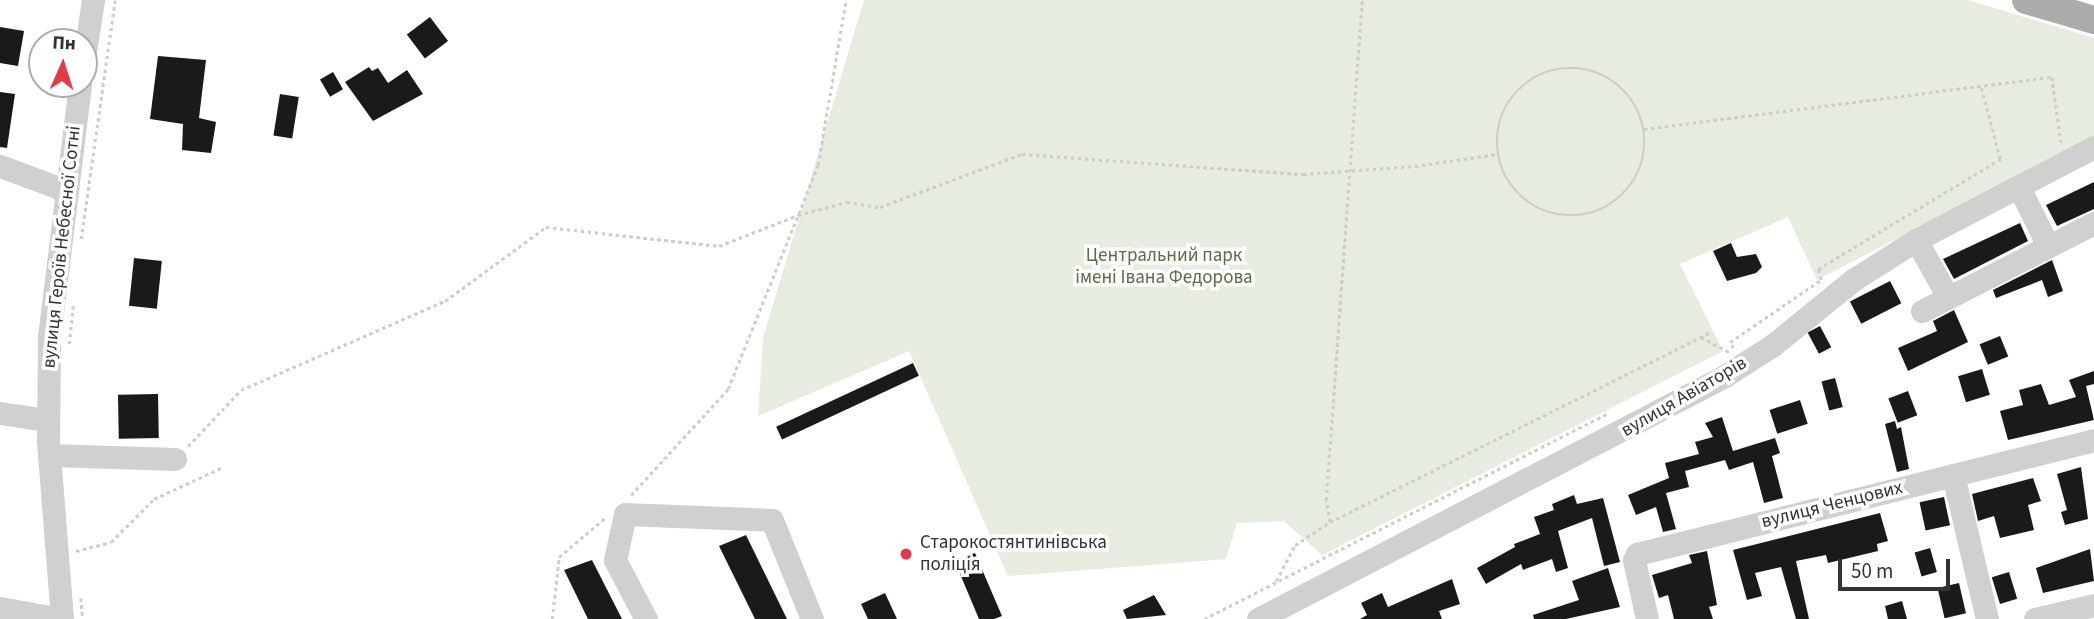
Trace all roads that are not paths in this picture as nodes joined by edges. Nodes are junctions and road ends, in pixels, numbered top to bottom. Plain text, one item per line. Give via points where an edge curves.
1 (93, 0) edge
2 (2026, 0) edge
3 (2067, 6) edge
4 (2094, 20) edge
5 (89, 28) edge
6 (78, 98) edge
7 (2094, 147) edge
8 (0, 166) edge
9 (2019, 187) junction
10 (65, 190) junction
11 (2094, 223) edge
12 (1916, 240) junction
13 (2048, 246) junction
14 (1947, 295) junction
15 (1922, 310) dead end
16 (0, 413) edge
17 (47, 420) junction
18 (2094, 440) edge
19 (49, 455) junction
20 (175, 459) road end
21 (1953, 475) junction
22 (2094, 605) edge
23 (0, 608) edge
24 (1268, 614) edge
25 (62, 619) edge
26 (646, 619) edge
27 (812, 619) edge
28 (1647, 619) edge
29 (1987, 619) edge
30 (2035, 619) edge

1 - 5 street
2 - 3 main road
3 - 4 main road
6 - 10 street, вулиця Героїв Небесної Сотні
7 - 9 street, вулиця Авіаторів
8 - 10 street
9 - 12 street, вулиця Авіаторів
9 - 13 street
10 - 17 street, вулиця Героїв Небесної Сотні via 49,337
11 - 13 street
12 - 14 street
12 - 24 street, вулиця Авіаторів via 1853,280 1773,345 1723,377
13 - 14 street
14 - 15 street
16 - 17 street
17 - 19 street, вулиця Героїв Небесної Сотні
18 - 21 street, вулиця Ченцових
19 - 20 street
19 - 25 street, вулиця Героїв Небесної Сотні
21 - 28 street, вулиця Ченцових via 1637,554 1633,560
21 - 29 street
22 - 30 street
23 - 25 street
26 - 27 street via 615,560 625,514 772,520

